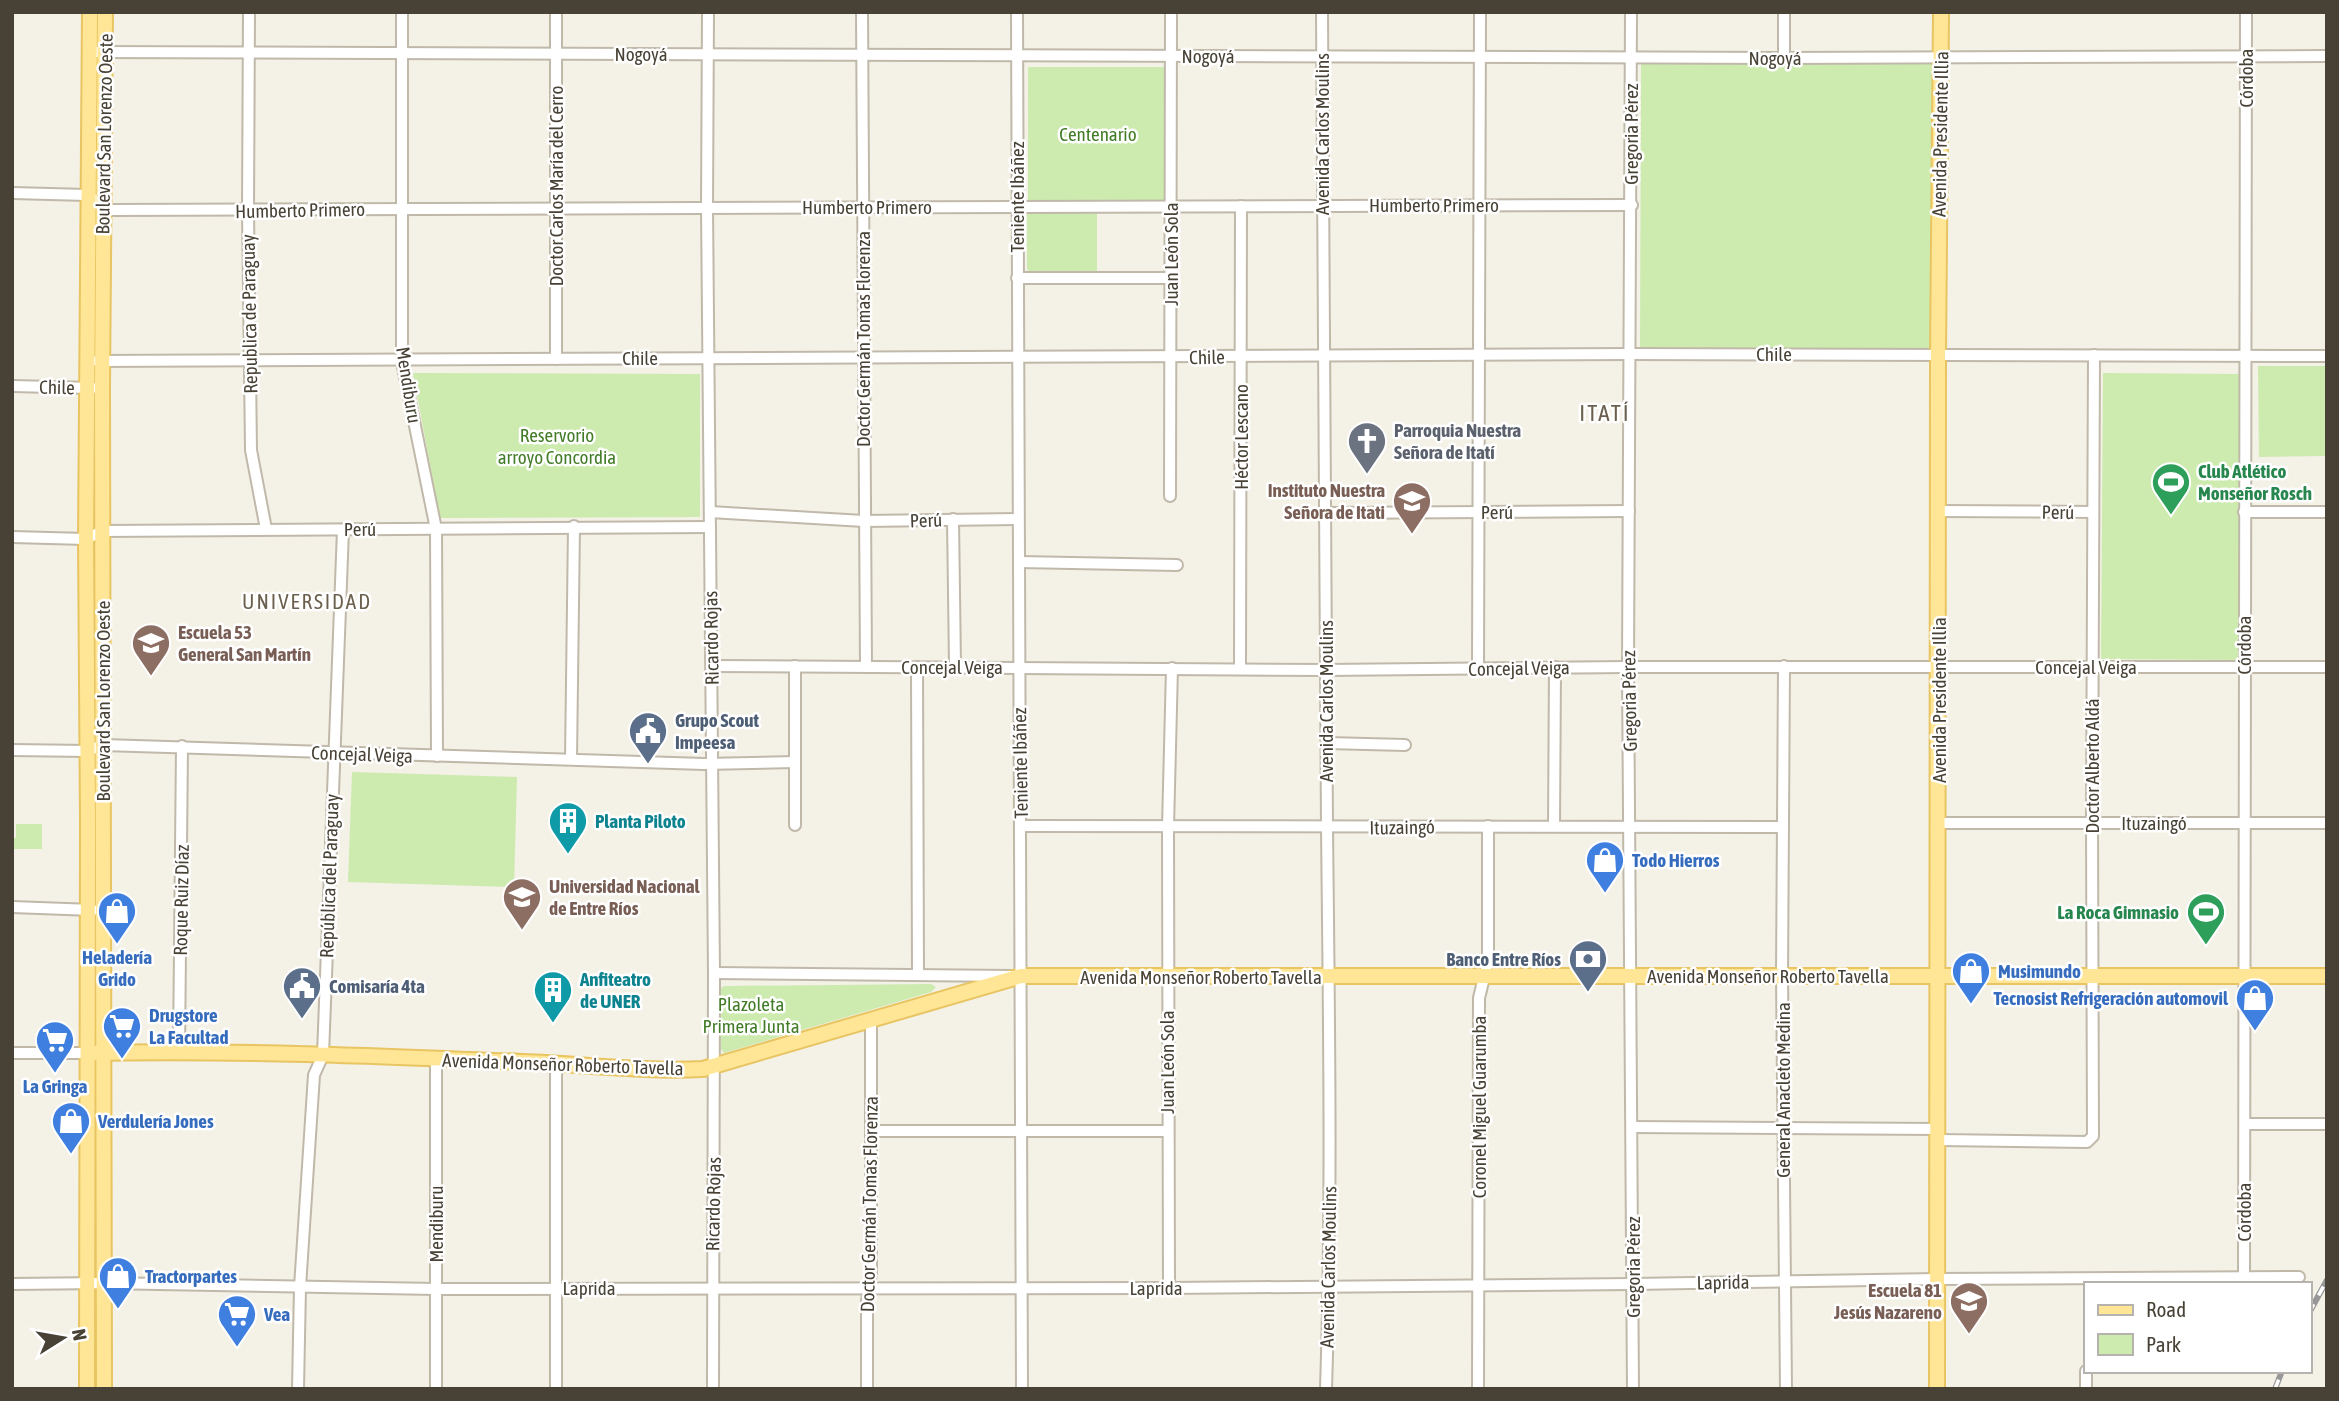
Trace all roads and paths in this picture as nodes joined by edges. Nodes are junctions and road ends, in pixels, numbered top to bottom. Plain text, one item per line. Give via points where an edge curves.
1 (90, 12) edge
2 (106, 12) edge
3 (249, 12) edge
4 (402, 12) edge
5 (556, 12) edge
6 (708, 12) edge
7 (862, 12) edge
8 (1017, 12) edge
9 (1171, 12) edge
10 (1322, 12) edge
11 (1480, 12) edge
12 (1631, 12) edge
13 (1784, 12) edge
14 (1941, 12) edge
15 (2246, 12) edge
16 (90, 52) junction
17 (105, 52) junction
18 (249, 53) junction
19 (402, 53) junction
20 (556, 54) junction
21 (708, 54) junction
22 (863, 55) junction
23 (1017, 55) junction
24 (1171, 56) junction
25 (1322, 56) junction
26 (1480, 56) junction
27 (2246, 56) junction
28 (2327, 56) edge
29 (1631, 57) junction
30 (1941, 57) junction
31 (1784, 58) junction
32 (12, 193) edge
33 (87, 195) junction
34 (1480, 205) junction
35 (1632, 205) junction
36 (104, 206) junction
37 (863, 206) junction
38 (1017, 206) junction
39 (1170, 206) junction
40 (1241, 206) junction
41 (1322, 206) junction
42 (707, 207) junction
43 (401, 208) junction
44 (556, 208) junction
45 (248, 210) junction
46 (1017, 278) junction
47 (1171, 278) junction
48 (1630, 354) junction
49 (1938, 354) junction
50 (1480, 355) junction
51 (2094, 355) junction
52 (2245, 355) junction
53 (1324, 356) junction
54 (2327, 356) edge
55 (864, 357) junction
56 (1018, 357) junction
57 (1242, 357) junction
58 (708, 358) junction
59 (1171, 358) junction
60 (556, 359) junction
61 (87, 361) junction
62 (102, 362) junction
63 (250, 362) junction
64 (402, 362) junction
65 (12, 386) edge
66 (86, 387) junction
67 (102, 388) junction
68 (1170, 496) dead end
69 (1939, 511) junction
70 (710, 512) junction
71 (1480, 512) junction
72 (1629, 512) junction
73 (2093, 512) junction
74 (2244, 512) junction
75 (2327, 512) edge
76 (1324, 513) junction
77 (953, 519) junction
78 (1018, 519) junction
79 (864, 521) junction
80 (574, 526) junction
81 (710, 527) junction
82 (266, 529) junction
83 (436, 529) junction
84 (343, 530) junction
85 (102, 531) junction
86 (12, 537) edge
87 (86, 539) junction
88 (1019, 562) junction
89 (1177, 565) dead end
90 (712, 666) junction
91 (795, 666) junction
92 (866, 666) junction
93 (955, 666) junction
94 (1784, 666) junction
95 (917, 667) junction
96 (1018, 667) junction
97 (1555, 667) junction
98 (1628, 667) junction
99 (1940, 667) junction
100 (2093, 667) junction
101 (2244, 667) junction
102 (2327, 667) edge
103 (1172, 668) junction
104 (1240, 668) junction
105 (1478, 669) junction
106 (1326, 670) junction
107 (1327, 743) junction
108 (103, 745) junction
109 (182, 746) junction
110 (1405, 746) dead end
111 (12, 750) edge
112 (87, 751) junction
113 (333, 753) junction
114 (438, 756) junction
115 (571, 759) junction
116 (795, 762) junction
117 (713, 764) junction
118 (2092, 822) junction
119 (1939, 823) junction
120 (2244, 823) junction
121 (2327, 823) edge
122 (795, 825) dead end
123 (1021, 826) junction
124 (1488, 826) junction
125 (1554, 826) junction
126 (1168, 827) junction
127 (1327, 827) junction
128 (1630, 827) junction
129 (1783, 827) junction
130 (12, 908) edge
131 (95, 910) junction
132 (714, 973) junction
133 (918, 974) junction
134 (2092, 975) junction
135 (1021, 976) junction
136 (1167, 976) junction
137 (1630, 976) junction
138 (1782, 976) junction
139 (1938, 976) junction
140 (2244, 976) junction
141 (2327, 976) edge
142 (1329, 977) junction
143 (1483, 977) junction
144 (871, 1020) junction
145 (12, 1053) edge
146 (96, 1053) junction
147 (179, 1053) junction
148 (323, 1055) junction
149 (436, 1059) junction
150 (556, 1063) junction
151 (714, 1066) junction
152 (2245, 1124) junction
153 (2327, 1124) edge
154 (1783, 1126) junction
155 (1632, 1127) junction
156 (872, 1131) junction
157 (1021, 1131) junction
158 (1168, 1131) junction
159 (1939, 1134) junction
160 (2299, 1277) dead end
161 (2244, 1278) junction
162 (1938, 1279) junction
163 (1784, 1280) junction
164 (2087, 1282) edge
165 (12, 1283) edge
166 (88, 1283) junction
167 (104, 1283) junction
168 (1479, 1284) junction
169 (1633, 1284) junction
170 (1329, 1286) junction
171 (300, 1287) junction
172 (712, 1287) junction
173 (869, 1287) junction
174 (1021, 1287) junction
175 (556, 1288) junction
176 (1169, 1288) junction
177 (436, 1289) junction
178 (87, 1389) edge
179 (104, 1389) edge
180 (298, 1389) edge
181 (436, 1389) edge
182 (556, 1389) edge
183 (713, 1389) edge
184 (867, 1389) edge
185 (1022, 1389) edge
186 (1326, 1389) edge
187 (1478, 1389) edge
188 (1633, 1389) edge
189 (1786, 1389) edge
190 (1937, 1389) edge

1 - 16 main road, Boulevard San Lorenzo Oeste
2 - 17 main road, Boulevard San Lorenzo Oeste
3 - 18 street, Republica de Paraguay
4 - 19 street, Mendiburu
5 - 20 street, Doctor Carlos María del Cerro
6 - 21 street, Ricardo Rojas
7 - 22 street, Doctor Germán Tomas Florenza
8 - 23 street, Teniente Ibáñez
9 - 24 street, Juan León Sola
10 - 25 street, Avenida Carlos Moulins
11 - 26 street
12 - 29 street, Gregoria Pérez
13 - 31 street
14 - 30 main road, Avenida Presidente Illia
15 - 27 street, Córdoba
16 - 17 street, Nogoyá
16 - 33 main road, Boulevard San Lorenzo Oeste
17 - 18 street, Nogoyá
17 - 36 main road, Boulevard San Lorenzo Oeste
18 - 19 street, Nogoyá
18 - 45 street, Republica de Paraguay
19 - 20 street, Nogoyá
19 - 43 street, Mendiburu
20 - 21 street, Nogoyá
20 - 44 street, Doctor Carlos María del Cerro
21 - 22 street, Nogoyá
21 - 42 street, Ricardo Rojas
22 - 23 street, Nogoyá
22 - 37 street, Doctor Germán Tomas Florenza
23 - 24 street, Nogoyá
23 - 38 street, Teniente Ibáñez
24 - 25 street, Nogoyá
24 - 39 street, Juan León Sola
25 - 26 street, Nogoyá
25 - 41 street, Avenida Carlos Moulins
26 - 29 street, Nogoyá
26 - 34 street
27 - 28 street, Nogoyá
27 - 30 street, Nogoyá
27 - 52 street, Córdoba
29 - 31 street, Nogoyá
29 - 35 street, Gregoria Pérez
30 - 31 street, Nogoyá
30 - 49 main road, Avenida Presidente Illia
32 - 33 street
33 - 36 street
33 - 61 main road, Boulevard San Lorenzo Oeste
34 - 35 street, Humberto Primero
34 - 41 street, Humberto Primero
34 - 50 street
35 - 48 street, Gregoria Pérez
36 - 45 street, Humberto Primero via 111,211
36 - 62 main road, Boulevard San Lorenzo Oeste
37 - 38 street, Humberto Primero
37 - 42 street, Humberto Primero
37 - 55 street, Doctor Germán Tomas Florenza
38 - 39 street, Humberto Primero
38 - 46 street, Teniente Ibáñez
39 - 40 street, Humberto Primero
39 - 47 street, Juan León Sola
40 - 41 street, Humberto Primero
40 - 57 street, Héctor Lescano
41 - 53 street, Avenida Carlos Moulins
42 - 44 street, Humberto Primero
42 - 58 street, Ricardo Rojas
43 - 44 street, Humberto Primero
43 - 45 street, Humberto Primero
43 - 64 street, Mendiburu
44 - 60 street, Doctor Carlos María del Cerro
45 - 63 street, Republica de Paraguay
46 - 47 street
46 - 56 street, Teniente Ibáñez
47 - 59 street, Juan León Sola
48 - 49 street, Chile
48 - 50 street, Chile
48 - 72 street, Gregoria Pérez
49 - 51 street, Chile
49 - 69 main road, Avenida Presidente Illia
50 - 53 street, Chile
50 - 71 street
51 - 52 street, Chile
51 - 73 street, Doctor Alberto Aldá
52 - 54 street, Chile
52 - 74 street, Córdoba
53 - 57 street, Chile
53 - 76 street, Avenida Carlos Moulins
55 - 56 street, Chile
55 - 58 street, Chile
55 - 79 street, Doctor Germán Tomas Florenza
56 - 59 street, Chile
56 - 78 street, Teniente Ibáñez
57 - 59 street, Chile
57 - 104 street, Héctor Lescano
58 - 60 street, Chile
58 - 70 street, Ricardo Rojas
59 - 68 street, Juan León Sola
60 - 64 street, Chile
61 - 62 street, Chile
61 - 66 main road, Boulevard San Lorenzo Oeste
62 - 63 street, Chile
62 - 67 main road, Boulevard San Lorenzo Oeste
63 - 64 street, Chile
63 - 82 street, Republica de Paraguay via 251,450
64 - 83 street, Mendiburu
65 - 66 street, Chile
66 - 67 street, Chile
66 - 87 main road, Boulevard San Lorenzo Oeste
67 - 85 main road, Boulevard San Lorenzo Oeste
69 - 73 street, Perú
69 - 99 main road, Avenida Presidente Illia
70 - 79 street, Perú
70 - 81 street, Ricardo Rojas
71 - 72 street, Perú
71 - 76 street, Perú
71 - 105 street
72 - 98 street, Gregoria Pérez
73 - 100 street, Doctor Alberto Aldá
74 - 75 street
74 - 101 street, Córdoba
76 - 106 street, Avenida Carlos Moulins
77 - 78 street, Perú
77 - 79 street, Perú
77 - 93 street
78 - 88 street, Teniente Ibáñez
79 - 92 street, Doctor Germán Tomas Florenza
80 - 81 street, Perú
80 - 83 street, Perú
80 - 115 street
81 - 90 street, Ricardo Rojas
82 - 84 street, Perú
82 - 85 street, Perú
83 - 84 street, Perú
83 - 114 street, Mendiburu
84 - 113 street, República del Paraguay
85 - 87 street, Perú
85 - 108 main road, Boulevard San Lorenzo Oeste
86 - 87 street, Perú
87 - 112 main road, Boulevard San Lorenzo Oeste
88 - 89 street
88 - 96 street, Teniente Ibáñez
90 - 91 street, Concejal Veiga
90 - 117 street, Ricardo Rojas
91 - 92 street, Concejal Veiga
91 - 116 street
92 - 95 street, Concejal Veiga
93 - 95 street, Concejal Veiga
93 - 96 street, Concejal Veiga
94 - 98 street, Concejal Veiga
94 - 99 street, Concejal Veiga
94 - 129 street, General Anacleto Medina
95 - 133 street
96 - 103 street, Concejal Veiga
96 - 123 street, Teniente Ibáñez
97 - 98 street, Concejal Veiga
97 - 105 street, Concejal Veiga
97 - 125 street
98 - 128 street, Gregoria Pérez
99 - 100 street, Concejal Veiga
99 - 119 main road, Avenida Presidente Illia
100 - 101 street, Concejal Veiga
100 - 118 street, Doctor Alberto Aldá
101 - 102 street, Concejal Veiga
101 - 120 street, Córdoba
103 - 104 street, Concejal Veiga
103 - 126 street, Juan León Sola
104 - 106 street, Concejal Veiga
105 - 106 street, Concejal Veiga
106 - 107 street, Avenida Carlos Moulins
107 - 110 street
107 - 127 street, Avenida Carlos Moulins
108 - 109 street, Concejal Veiga
108 - 112 street, Concejal Veiga
108 - 131 main road, Boulevard San Lorenzo Oeste
109 - 113 street, Concejal Veiga
109 - 147 street, Roque Ruiz Díaz
111 - 112 street, Concejal Veiga
112 - 131 main road, Boulevard San Lorenzo Oeste
113 - 114 street, Concejal Veiga
113 - 148 street, República del Paraguay
114 - 115 street, Concejal Veiga
115 - 117 street, Concejal Veiga
116 - 117 street, Concejal Veiga
116 - 122 street
117 - 132 street, Ricardo Rojas
118 - 119 street, Ituzaingó
118 - 120 street, Ituzaingó
118 - 134 street, Doctor Alberto Aldá
119 - 139 main road, Avenida Presidente Illia
120 - 121 street, Ituzaingó
120 - 140 street, Córdoba
123 - 126 street, Ituzaingó
123 - 135 street, Teniente Ibáñez
124 - 125 street, Ituzaingó
124 - 127 street, Ituzaingó
124 - 143 street, Coronel Miguel Guarumba via 1488,961
125 - 128 street, Ituzaingó
126 - 127 street, Ituzaingó
126 - 136 street, Juan León Sola
127 - 142 street, Avenida Carlos Moulins
128 - 129 street, Ituzaingó
128 - 137 street, Gregoria Pérez
129 - 138 street, General Anacleto Medina
130 - 131 street
131 - 146 main road, Boulevard San Lorenzo Oeste
132 - 133 street
132 - 151 street, Ricardo Rojas
133 - 135 street
134 - 139 main road, Avenida Monseñor Roberto Tavella
134 - 140 main road, Avenida Monseñor Roberto Tavella
134 - 159 street, Doctor Alberto Aldá via 2093,1136 2087,1142
135 - 136 main road, Avenida Monseñor Roberto Tavella
135 - 144 main road, Avenida Monseñor Roberto Tavella
135 - 157 street, Teniente Ibáñez
136 - 142 main road, Avenida Monseñor Roberto Tavella
136 - 158 street, Juan León Sola
137 - 138 main road, Avenida Monseñor Roberto Tavella
137 - 143 main road, Avenida Monseñor Roberto Tavella
137 - 155 street, Gregoria Pérez
138 - 139 main road, Avenida Monseñor Roberto Tavella
138 - 154 street, General Anacleto Medina
139 - 159 main road, Avenida Presidente Illia
140 - 141 main road, Avenida Monseñor Roberto Tavella
140 - 152 street, Córdoba
142 - 143 main road, Avenida Monseñor Roberto Tavella
142 - 170 street, Avenida Carlos Moulins
143 - 168 street, Coronel Miguel Guarumba via 1479,998
144 - 151 main road, Avenida Monseñor Roberto Tavella
144 - 156 street, Doctor Germán Tomas Florenza
145 - 146 street
146 - 147 main road, Avenida Monseñor Roberto Tavella
146 - 166 main road, Boulevard San Lorenzo Oeste
146 - 167 main road, Boulevard San Lorenzo Oeste
147 - 148 main road, Avenida Monseñor Roberto Tavella
148 - 149 main road, Avenida Monseñor Roberto Tavella
148 - 171 street, República del Paraguay via 314,1075
149 - 150 main road, Avenida Monseñor Roberto Tavella
149 - 177 street, Mendiburu
150 - 151 main road, Avenida Monseñor Roberto Tavella via 682,1070
150 - 175 street
151 - 172 street, Ricardo Rojas
152 - 153 street
152 - 161 street, Córdoba
154 - 155 street
154 - 159 street
154 - 163 street, General Anacleto Medina
155 - 169 street, Gregoria Pérez
156 - 157 street
156 - 173 street, Doctor Germán Tomas Florenza
157 - 158 street
157 - 174 street, Teniente Ibáñez
158 - 176 street, Juan León Sola
159 - 162 main road, Avenida Presidente Illia
160 - 161 street, Laprida
161 - 164 street, Laprida
162 - 163 street, Laprida
162 - 164 street, Laprida
162 - 190 main road, Avenida Presidente Illia
163 - 169 street, Laprida
163 - 189 street, General Anacleto Medina
165 - 166 street, Laprida
166 - 167 street, Laprida
166 - 178 main road, Boulevard San Lorenzo Oeste
167 - 171 street, Laprida
167 - 179 main road, Boulevard San Lorenzo Oeste
168 - 169 street, Laprida
168 - 170 street, Laprida
168 - 187 street, Coronel Miguel Guarumba
169 - 188 street, Gregoria Pérez
170 - 176 street, Laprida
170 - 186 street, Avenida Carlos Moulins
171 - 177 street, Laprida
171 - 180 street, República del Paraguay
172 - 173 street, Laprida
172 - 175 street, Laprida
172 - 183 street, Ricardo Rojas
173 - 174 street, Laprida
173 - 184 street, Doctor Germán Tomas Florenza
174 - 176 street, Laprida
174 - 185 street, Teniente Ibáñez
175 - 177 street, Laprida
175 - 182 street
177 - 181 street, Mendiburu

